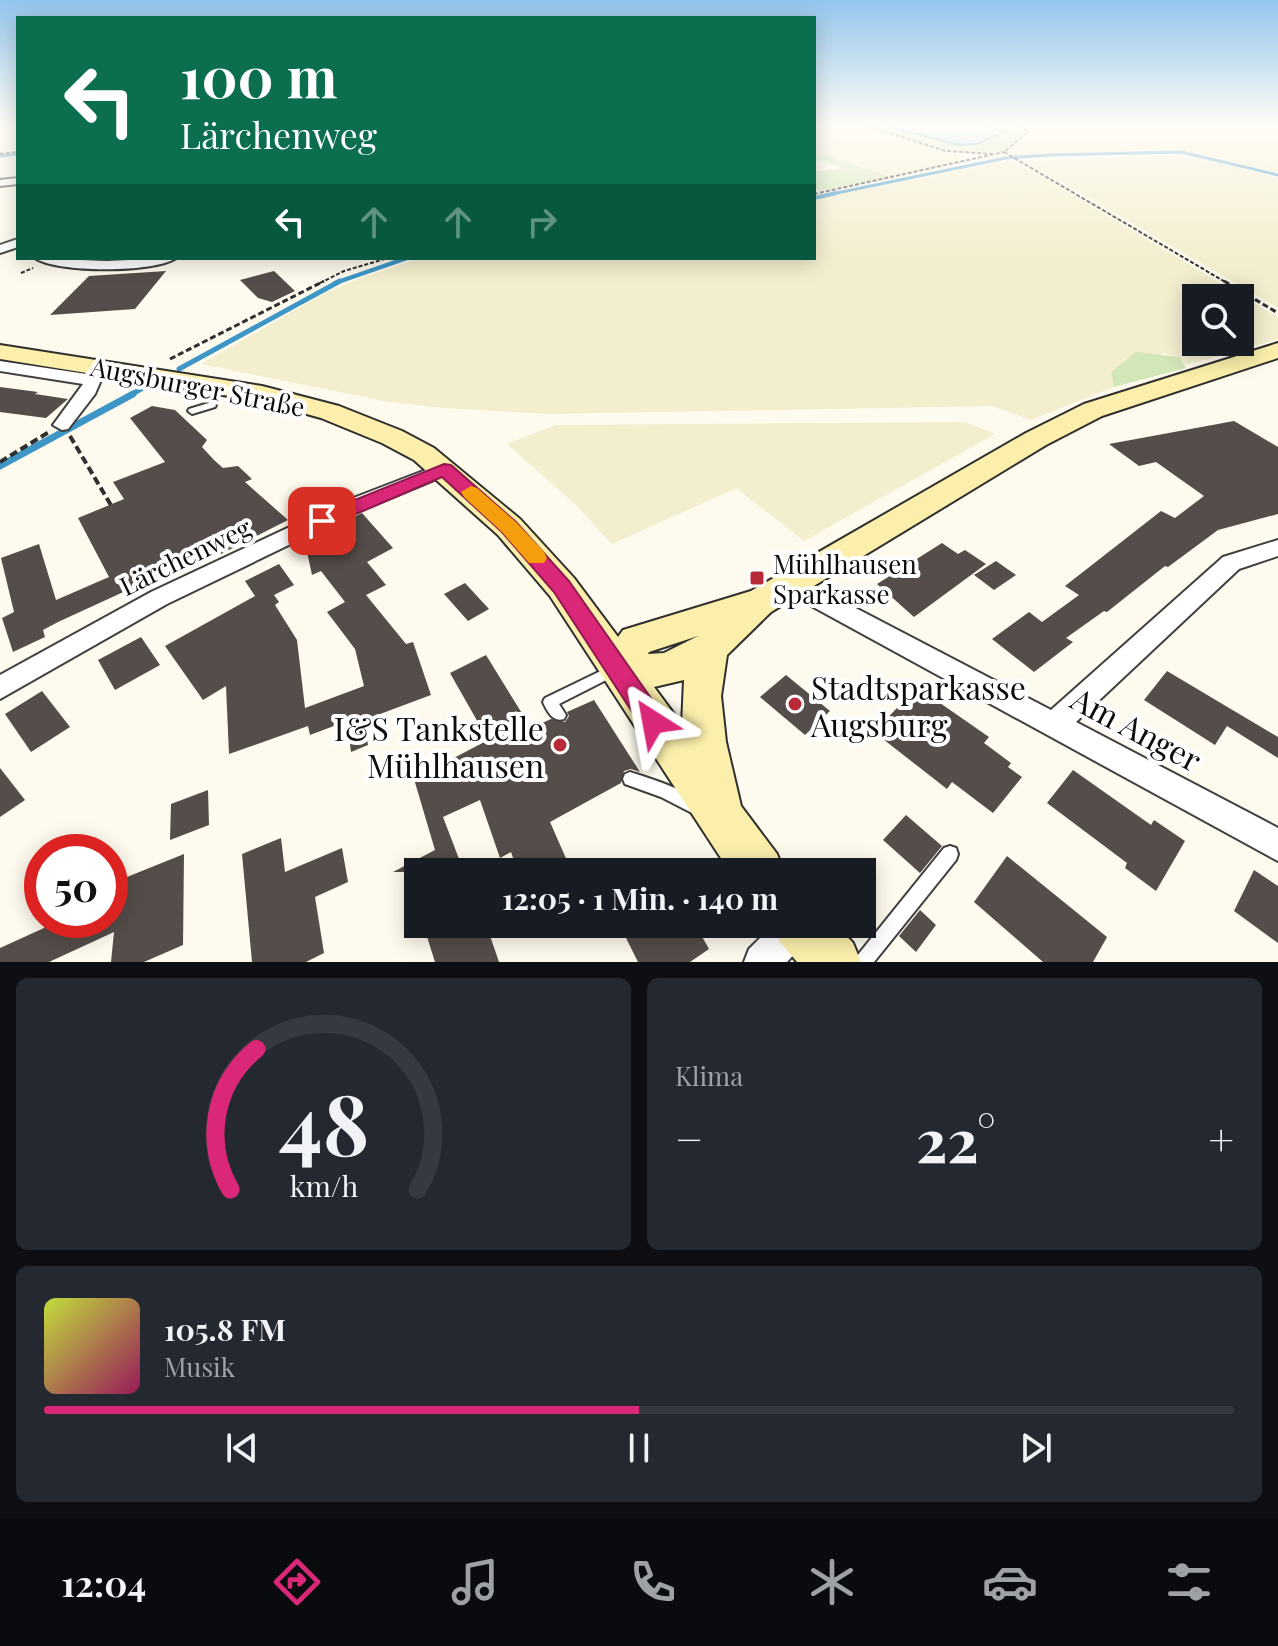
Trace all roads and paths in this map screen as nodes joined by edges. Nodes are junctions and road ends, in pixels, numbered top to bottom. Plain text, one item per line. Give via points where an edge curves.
1 (919, 171) edge
2 (1036, 171) edge
3 (816, 194) edge
4 (53, 260) edge
5 (158, 260) edge
6 (381, 260) edge
7 (1278, 313) edge
8 (1278, 350) edge
9 (0, 352) edge
10 (168, 360) dead end
11 (0, 366) edge
12 (212, 405) dead end
13 (192, 411) dead end
14 (65, 429) junction
15 (0, 462) edge
16 (444, 469) junction
17 (112, 507) dead end
18 (1278, 548) edge
19 (777, 593) junction
20 (709, 649) junction
21 (618, 671) junction
22 (0, 688) edge
23 (559, 715) dead end
24 (1055, 724) junction
25 (630, 779) dead end
26 (721, 820) junction
27 (1278, 845) edge
28 (950, 854) dead end
29 (749, 858) edge
30 (785, 938) edge
31 (811, 938) edge
32 (762, 962) edge
33 (834, 962) edge
34 (863, 962) edge

1 - 3 path
2 - 7 path
4 - 5 street via 83,265
6 - 10 path via 344,271
8 - 19 main road via 1093,410
9 - 16 main road, Augsburger Straße via 262,394 330,412 392,437
11 - 14 street via 93,380 88,396 68,414
12 - 13 lane
14 - 15 path
14 - 17 path
16 - 21 main road, Augsburger Straße via 509,527 562,587
16 - 22 street, Lärchenweg via 350,507 159,598
18 - 24 street via 1231,563
19 - 20 main road
19 - 21 main road via 636,641
19 - 24 street, Am Anger
20 - 21 main road via 669,669
20 - 26 main road via 701,696 704,742
21 - 23 lane via 550,702
21 - 26 main road, Augsburger Straße
24 - 27 street, Am Anger
25 - 26 lane
26 - 29 main road, Augsburger Straße
28 - 34 lane
30 - 32 street
31 - 33 main road

